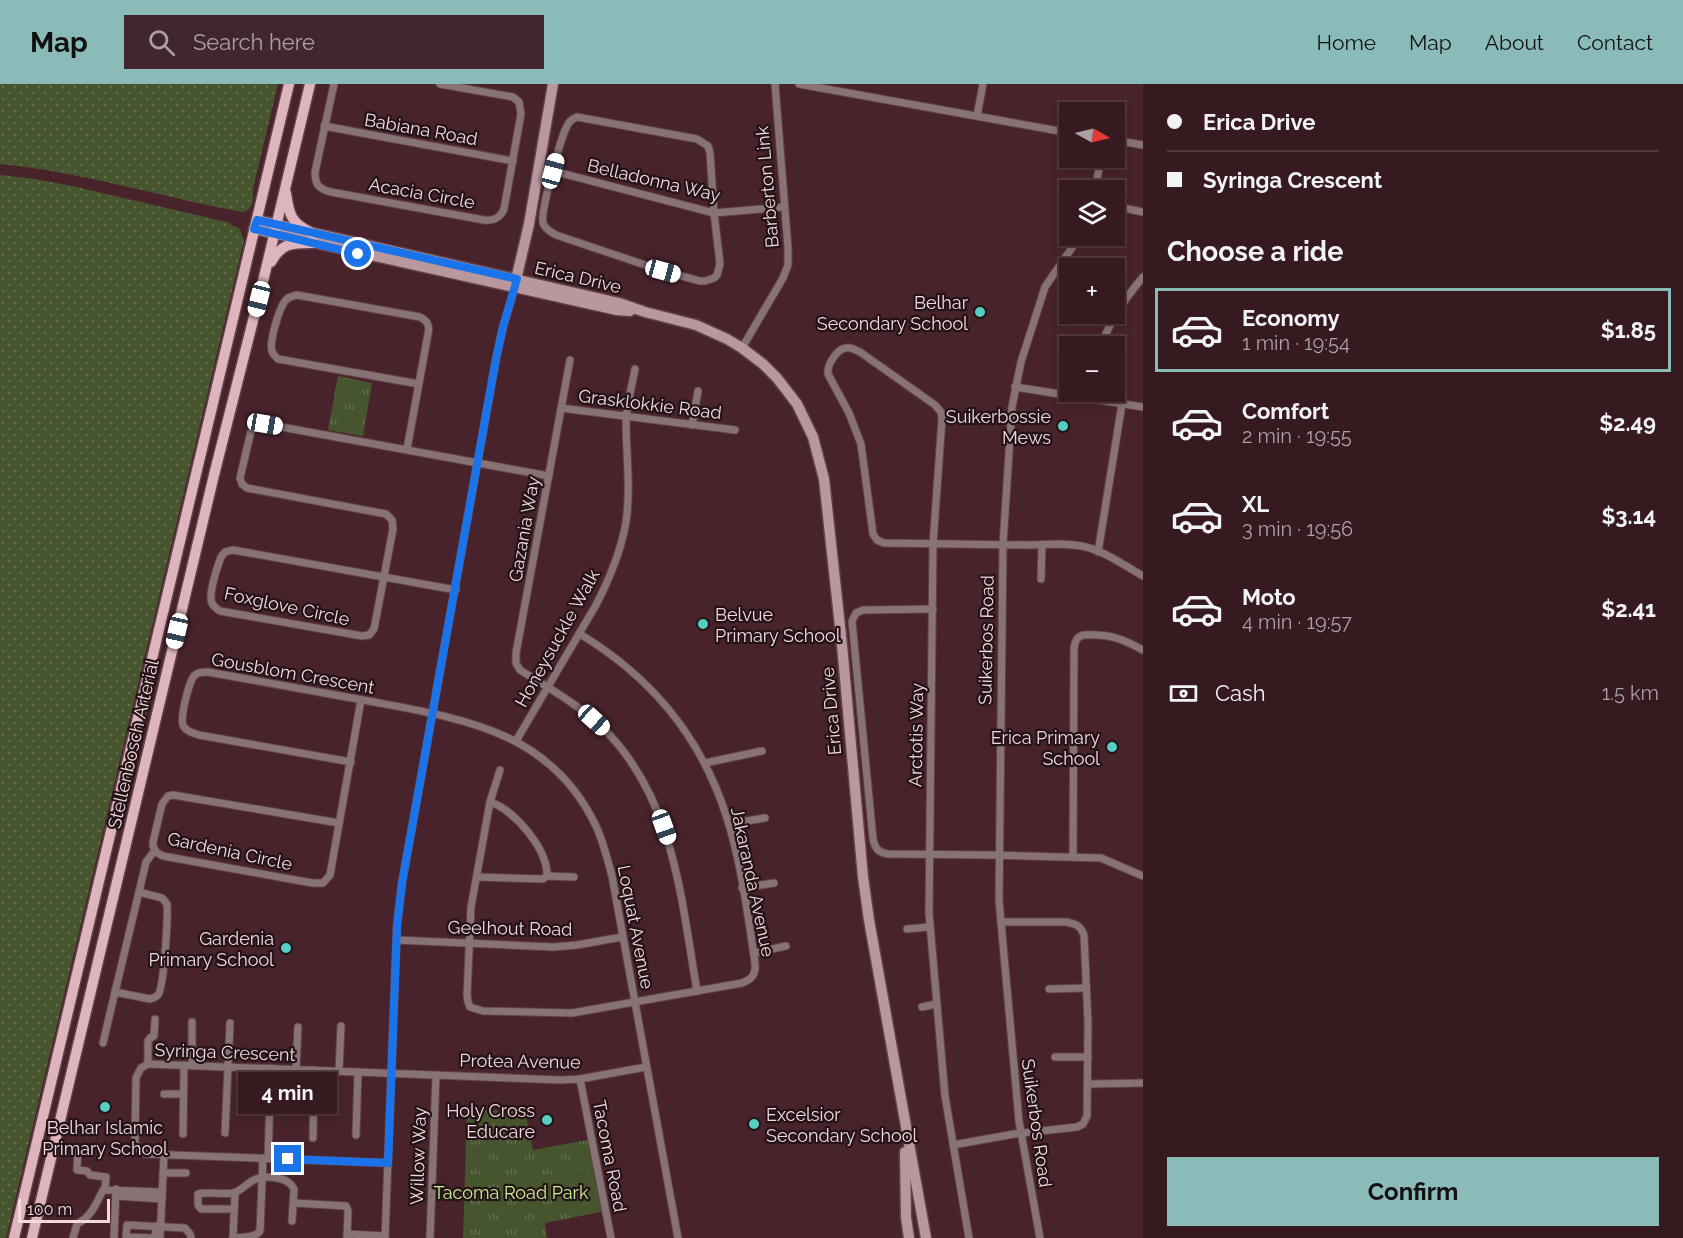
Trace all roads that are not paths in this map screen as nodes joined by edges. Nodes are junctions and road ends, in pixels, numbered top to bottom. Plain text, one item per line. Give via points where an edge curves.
1 (289, 84) edge
2 (310, 84) edge
3 (334, 84) edge
4 (440, 84) edge
5 (554, 84) edge
6 (774, 84) edge
7 (800, 84) edge
8 (983, 84) edge
9 (977, 116) junction
10 (324, 126) junction
11 (1059, 131) edge
12 (1125, 142) edge
13 (1143, 146) edge
14 (513, 161) junction
15 (553, 171) junction
16 (286, 187) junction
17 (784, 207) junction
18 (1125, 208) edge
19 (1143, 212) edge
20 (714, 213) junction
21 (256, 225) junction
22 (275, 230) junction
23 (313, 238) junction
24 (1073, 246) edge
25 (264, 277) junction
26 (1143, 277) edge
27 (516, 283) junction
28 (1105, 336) edge
29 (742, 348) junction
30 (570, 360) dead end
31 (635, 369) dead end
32 (419, 384) junction
33 (1015, 387) junction
34 (698, 391) dead end
35 (1059, 392) edge
36 (1114, 402) edge
37 (1122, 404) junction
38 (1143, 407) edge
39 (561, 408) junction
40 (626, 417) junction
41 (692, 425) junction
42 (735, 430) dead end
43 (407, 449) junction
44 (478, 462) junction
45 (549, 476) junction
46 (933, 544) junction
47 (1002, 544) junction
48 (1042, 545) junction
49 (1098, 552) junction
50 (1143, 576) edge
51 (384, 577) junction
52 (1041, 579) dead end
53 (456, 590) junction
54 (933, 609) junction
55 (580, 634) junction
56 (1143, 650) edge
57 (549, 688) junction
58 (361, 700) junction
59 (432, 714) junction
60 (516, 741) junction
61 (762, 752) dead end
62 (351, 762) junction
63 (705, 763) junction
64 (500, 770) dead end
65 (490, 802) junction
66 (765, 818) dead end
67 (339, 823) junction
68 (729, 824) junction
69 (155, 850) junction
70 (930, 854) junction
71 (998, 856) junction
72 (1073, 857) junction
73 (547, 876) junction
74 (1143, 876) edge
75 (477, 877) junction
76 (574, 877) dead end
77 (774, 883) dead end
78 (742, 888) junction
79 (139, 892) junction
80 (1001, 922) junction
81 (929, 927) junction
82 (907, 929) dead end
83 (622, 937) junction
84 (397, 940) junction
85 (469, 944) junction
86 (786, 946) dead end
87 (754, 953) junction
88 (1086, 988) junction
89 (1048, 989) dead end
90 (697, 991) junction
91 (115, 992) junction
92 (635, 1002) junction
93 (936, 1004) junction
94 (922, 1007) dead end
95 (155, 1019) dead end
96 (192, 1022) dead end
97 (230, 1023) dead end
98 (341, 1026) dead end
99 (298, 1027) dead end
100 (103, 1043) dead end
101 (1055, 1057) dead end
102 (1088, 1057) junction
103 (148, 1064) junction
104 (184, 1065) junction
105 (192, 1065) junction
106 (228, 1067) junction
107 (646, 1067) junction
108 (271, 1068) junction
109 (296, 1070) junction
110 (314, 1070) junction
111 (339, 1071) junction
112 (358, 1072) junction
113 (392, 1073) junction
114 (436, 1075) junction
115 (580, 1079) junction
116 (1143, 1083) edge
117 (1088, 1084) junction
118 (164, 1094) dead end
119 (183, 1094) junction
120 (295, 1099) dead end
121 (313, 1100) junction
122 (905, 1127) junction
123 (225, 1133) dead end
124 (1021, 1133) junction
125 (183, 1134) dead end
126 (356, 1135) dead end
127 (313, 1138) dead end
128 (953, 1145) junction
129 (78, 1149) dead end
130 (164, 1155) junction
131 (265, 1158) junction
132 (388, 1163) junction
133 (163, 1173) junction
134 (186, 1173) dead end
135 (262, 1177) junction
136 (105, 1188) junction
137 (116, 1193) junction
138 (235, 1193) junction
139 (162, 1195) junction
140 (294, 1203) junction
141 (234, 1209) junction
142 (292, 1221) dead end
143 (158, 1226) junction
144 (347, 1236) edge
145 (385, 1237) edge
146 (14, 1238) edge
147 (32, 1238) edge
148 (73, 1238) edge
149 (114, 1238) edge
150 (160, 1238) edge
151 (190, 1238) edge
152 (233, 1238) edge
153 (430, 1238) edge
154 (611, 1238) edge
155 (678, 1238) edge
156 (909, 1238) edge
157 (926, 1238) edge
158 (969, 1238) edge
159 (1040, 1238) edge

1 - 21 main road, Stellenbosch Arterial
2 - 16 main road, Stellenbosch Arterial
3 - 10 street, Acacia Circle
4 - 14 street, Acacia Circle via 513,97 519,102 521,114
5 - 27 main road
6 - 17 street, Barberton Link
7 - 9 street
8 - 9 street
9 - 11 street
10 - 14 street, Babiana Road
10 - 14 street, Acacia Circle via 315,177 319,188 331,192 494,220 502,213
12 - 13 street
15 - 20 street, Belladonna Way
15 - 20 street via 565,130 578,117 697,139 708,146 710,153
15 - 20 street via 543,218 550,232 681,276 705,281 717,274 720,264
16 - 22 main road, Stellenbosch Arterial
16 - 23 main road via 293,220
17 - 20 street, Belladonna Way
17 - 29 street, Barberton Link via 788,265
18 - 19 street
21 - 22 main road, Erica Drive
21 - 146 main road, Stellenbosch Arterial
22 - 23 main road, Erica Drive
22 - 25 main road, Stellenbosch Arterial
23 - 25 main road via 282,248
23 - 27 main road, Erica Drive
24 - 33 street, Suikerbos Road via 1042,294
25 - 147 main road, Stellenbosch Arterial
26 - 28 street via 1125,299
27 - 29 main road, Erica Drive via 619,303 696,325
27 - 44 street via 501,338
29 - 122 main road, Erica Drive via 777,378 797,404 813,437 822,469 864,888
30 - 39 street, Gazania Way
31 - 40 street, Honeysuckle Walk
32 - 32 street via 278,359 272,352 272,343 284,302 297,295 424,319 429,329
32 - 43 street
33 - 35 street
33 - 47 street, Suikerbos Road
34 - 41 street
36 - 37 street
37 - 38 street
37 - 49 street
39 - 40 street, Grasklokkie Road
39 - 45 street, Gazania Way
40 - 41 street, Grasklokkie Road
40 - 55 street, Honeysuckle Walk via 628,498 622,540 606,586
41 - 42 street, Grasklokkie Road
43 - 44 street
43 - 51 street via 260,424 251,431 241,472 242,484 247,488 386,514 393,529
44 - 45 street
44 - 53 street
45 - 57 street, Gazania Way via 516,653 520,670
46 - 46 street, Arctotis Way via 884,543 873,534 861,444 828,374 830,363 843,349 860,352 941,412
46 - 47 street
46 - 54 street, Arctotis Way
47 - 48 street
47 - 71 street, Suikerbos Road
48 - 49 street via 1084,546
48 - 52 street
49 - 50 street
51 - 51 street, Foxglove Circle via 374,629 362,636 220,611 212,601 221,557 233,550
51 - 53 street, Foxglove Circle
53 - 59 street
54 - 70 street, Arctotis Way
54 - 70 street via 863,610 852,621 874,846 882,853
55 - 57 street, Honeysuckle Walk
55 - 63 street, Jakaranda Avenue via 647,684 685,730
56 - 72 street via 1111,636 1084,635 1075,641
57 - 60 street, Honeysuckle Walk
57 - 90 street, Gazania Way via 603,729 629,759 652,796 674,862
58 - 59 street, Gousblom Crescent
58 - 62 street, Gardenia Circle
58 - 62 street, Gousblom Crescent via 203,672 191,680 182,717 185,728 199,735
59 - 60 street, Loquat Avenue
59 - 84 street via 402,883
60 - 83 street, Loquat Avenue via 565,780 595,824 612,876
61 - 63 street
62 - 67 street, Gardenia Circle
63 - 68 street, Jakaranda Avenue
64 - 65 street
65 - 73 street via 507,810 526,829 545,863
65 - 75 street
66 - 68 street
67 - 69 street, Gardenia Circle via 173,795 162,804
67 - 69 street, Gardenia Circle via 330,875 322,883 168,857
68 - 78 street, Jakaranda Avenue
69 - 79 street via 146,862
70 - 71 street
70 - 81 street, Arctotis Way
71 - 72 street
71 - 80 street, Suikerbos Road
72 - 74 street via 1101,858
73 - 75 street
73 - 76 street
75 - 85 street
77 - 78 street
78 - 87 street, Jakaranda Avenue
79 - 91 street
79 - 91 street via 162,898 167,904 160,992 150,999
80 - 88 street via 1077,924 1084,935
80 - 124 street, Suikerbos Road
81 - 82 street
81 - 93 street, Arctotis Way
83 - 85 street, Geelhout Road via 564,947
83 - 92 street, Loquat Avenue
84 - 85 street, Geelhout Road
84 - 113 street
85 - 92 street via 467,999 475,1009 572,1013
86 - 87 street
87 - 90 street, Jakaranda Avenue via 755,968 750,980
88 - 89 street
88 - 102 street
90 - 92 street
91 - 100 street
92 - 107 street, Loquat Avenue
93 - 94 street
93 - 128 street, Arctotis Way
95 - 103 street via 154,1036 148,1041
96 - 105 street
97 - 106 street
98 - 111 street
99 - 109 street
101 - 102 street
102 - 117 street
103 - 104 street, Syringa Crescent
103 - 130 street, Syringa Crescent via 136,1078 135,1142 146,1154
104 - 105 street, Syringa Crescent
104 - 119 street
105 - 106 street, Syringa Crescent
106 - 108 street, Syringa Crescent
106 - 123 street
107 - 115 street, Protea Avenue
107 - 155 street, Loquat Avenue
108 - 109 street, Syringa Crescent
108 - 131 street
109 - 110 street, Syringa Crescent
110 - 111 street, Syringa Crescent
110 - 121 street
111 - 112 street, Syringa Crescent
112 - 113 street, Syringa Crescent
112 - 126 street
113 - 114 street, Protea Avenue
113 - 132 street
114 - 115 street, Protea Avenue
114 - 153 street, Willow Way
115 - 154 street, Tacoma Road
116 - 117 street
117 - 124 street via 1083,1124
118 - 119 street
119 - 125 street
120 - 121 street
121 - 127 street
122 - 156 main road, Erica Drive
122 - 157 main road, Erica Drive
124 - 128 street
124 - 159 street, Suikerbos Road
128 - 158 street, Arctotis Way
129 - 136 street via 77,1170 106,1177
130 - 131 street, Syringa Crescent
130 - 133 street
131 - 132 street, Syringa Crescent
131 - 135 street
132 - 145 street
133 - 134 street
133 - 139 street
135 - 138 street
135 - 140 street via 292,1184
135 - 152 street via 260,1231 255,1237
136 - 137 street
136 - 148 street via 93,1210 77,1224
137 - 139 street
137 - 149 street
138 - 141 street
138 - 141 street via 198,1195 201,1209
139 - 143 street
140 - 142 street
140 - 144 street via 346,1206
141 - 152 street
143 - 150 street
143 - 151 street via 185,1228
144 - 145 street

